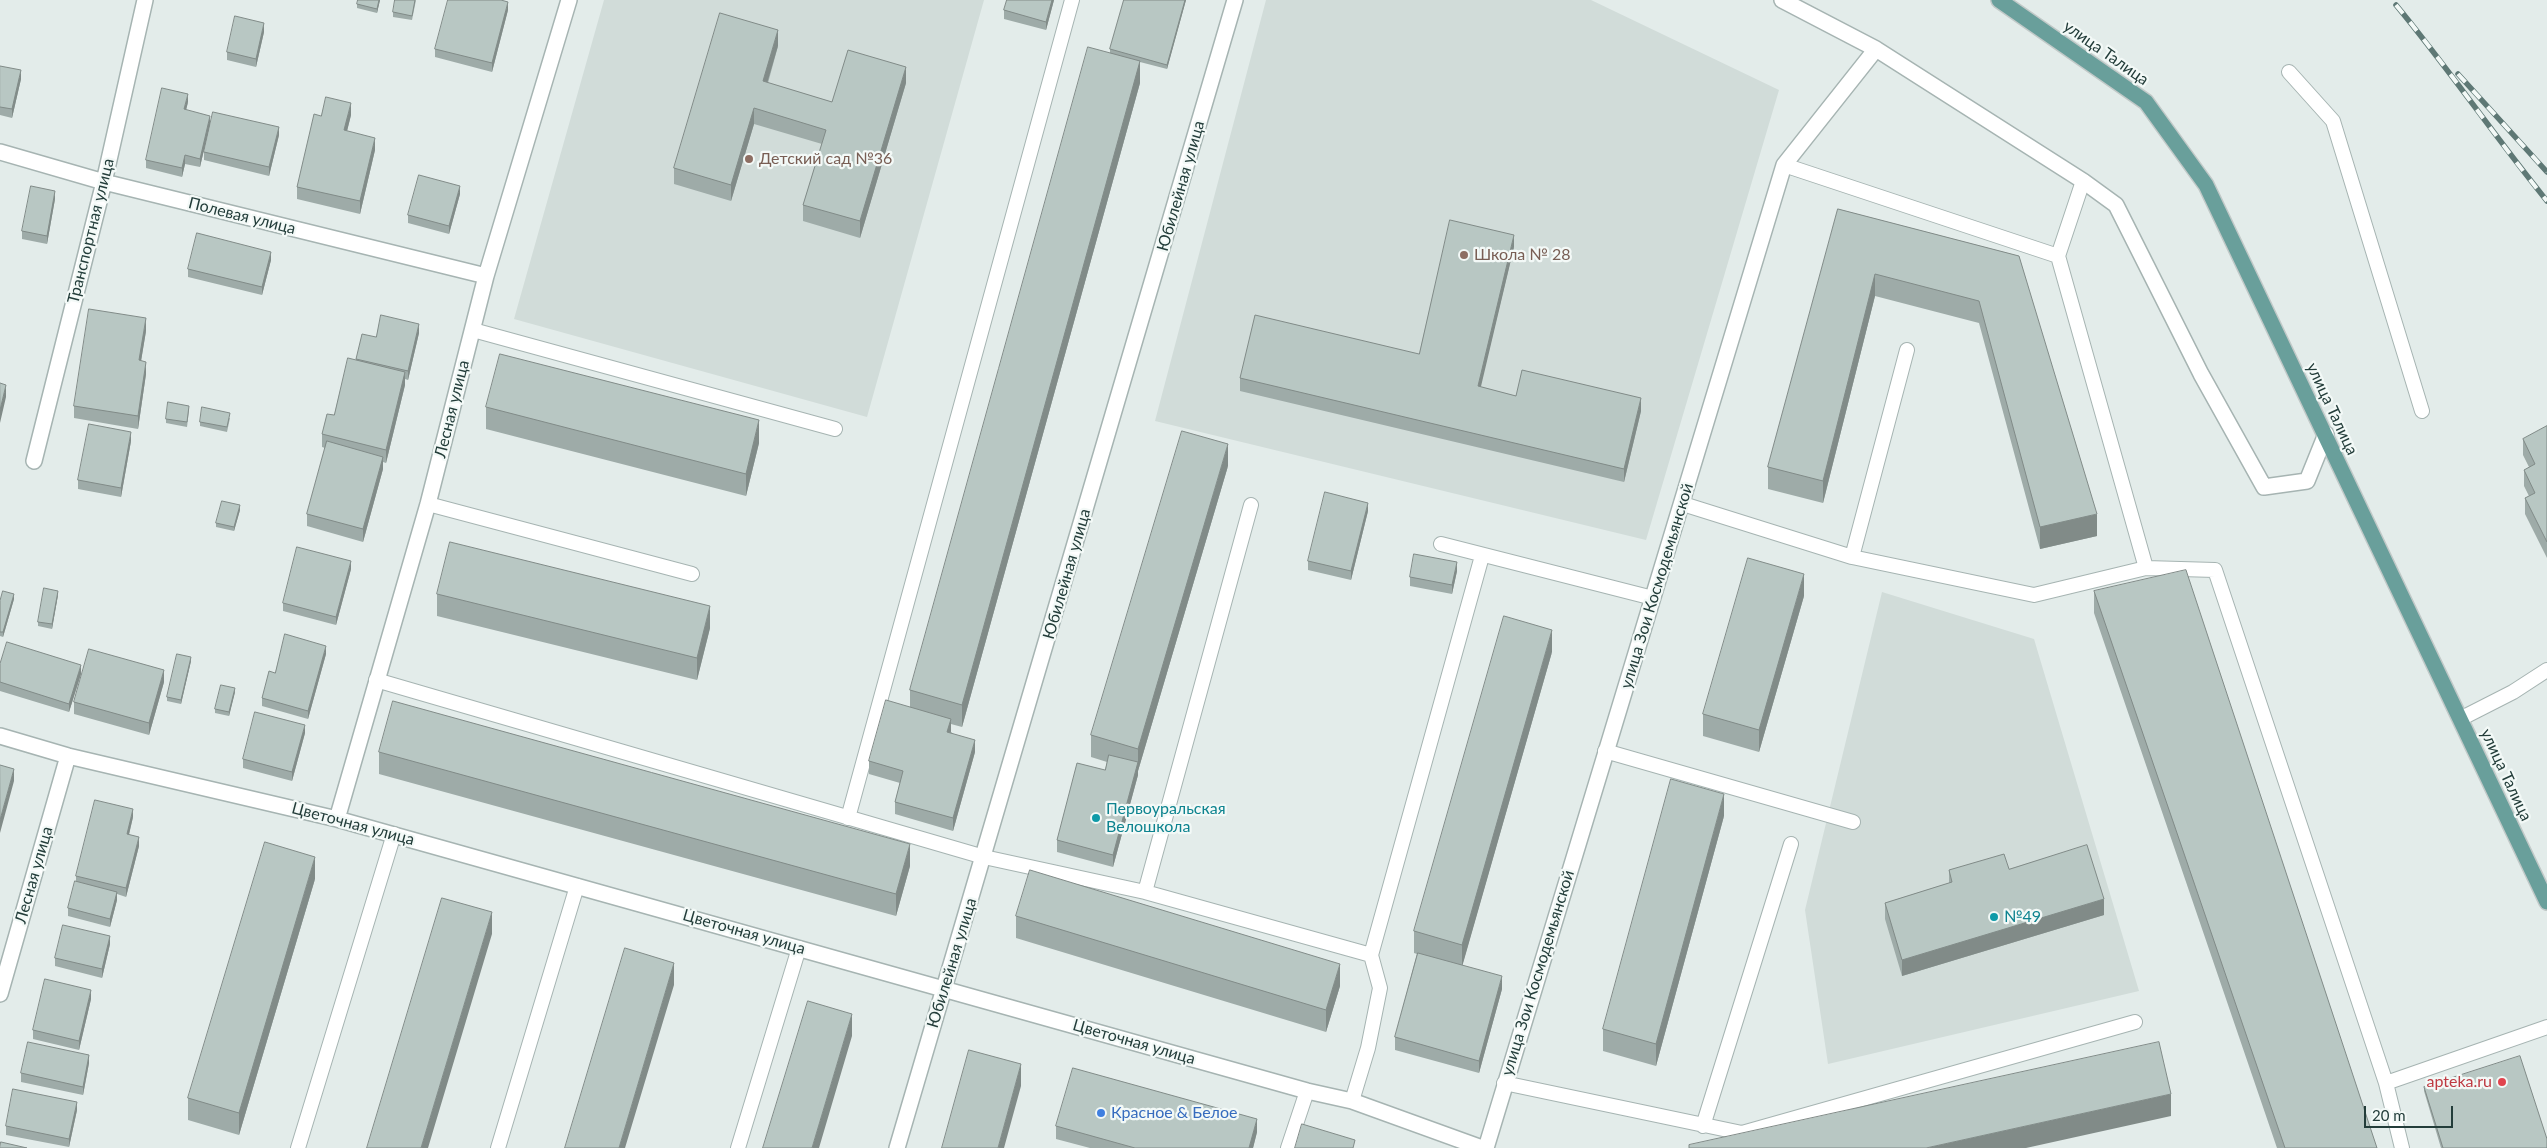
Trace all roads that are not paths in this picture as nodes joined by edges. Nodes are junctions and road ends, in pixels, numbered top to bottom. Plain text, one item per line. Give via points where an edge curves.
1 (145, 0) edge
2 (569, 0) edge
3 (1072, 0) edge
4 (1235, 0) edge
5 (1782, 0) edge
6 (1999, 0) edge
7 (1876, 49) junction
8 (2289, 72) dead end
9 (0, 152) edge
10 (1784, 165) junction
11 (2083, 181) junction
12 (104, 182) junction
13 (2058, 256) junction
14 (486, 276) junction
15 (473, 330) junction
16 (1907, 350) dead end
17 (2422, 412) dead end
18 (836, 429) dead end
19 (2326, 434) junction
20 (34, 461) dead end
21 (428, 504) junction
22 (1683, 504) junction
23 (1251, 505) dead end
24 (1441, 544) dead end
25 (1482, 556) junction
26 (1852, 557) junction
27 (2146, 568) junction
28 (692, 574) dead end
29 (1653, 598) junction
30 (2547, 670) edge
31 (376, 680) junction
32 (2460, 719) junction
33 (0, 736) edge
34 (1605, 751) junction
35 (68, 756) junction
36 (848, 818) junction
37 (337, 819) junction
38 (1853, 822) dead end
39 (394, 834) junction
40 (1791, 844) dead end
41 (984, 857) junction
42 (577, 886) junction
43 (1145, 892) junction
44 (2547, 902) edge
45 (799, 948) junction
46 (1371, 956) junction
47 (944, 988) junction
48 (0, 994) edge
49 (2135, 1022) dead end
50 (2547, 1027) edge
51 (1504, 1083) junction
52 (2386, 1083) junction
53 (1307, 1091) junction
54 (1352, 1101) junction
55 (1703, 1126) junction
56 (298, 1148) edge
57 (498, 1148) edge
58 (738, 1148) edge
59 (897, 1148) edge
60 (1288, 1148) edge
61 (1484, 1148) edge
62 (2402, 1148) edge

1 - 12 street, Транспортная улица
2 - 14 street, Лесная улица
3 - 36 lane
4 - 41 street, Юбилейная улица
5 - 7 street
6 - 19 main road, улица Талица via 2146,102 2206,185
7 - 10 street, улица Зои Космодемьянской
7 - 11 street
8 - 17 lane via 2333,121
9 - 12 street, Полевая улица
10 - 13 lane
10 - 22 street, улица Зои Космодемьянской
11 - 13 lane
11 - 19 street via 2116,205 2201,374 2264,487 2307,481
12 - 14 street, Полевая улица
12 - 20 street, Транспортная улица
13 - 27 lane
14 - 15 street, Лесная улица
15 - 18 lane
15 - 21 street, Лесная улица
16 - 26 lane
19 - 32 main road, улица Талица
21 - 28 lane
21 - 31 street, Лесная улица
22 - 26 lane
22 - 29 street, улица Зои Космодемьянской
23 - 43 lane
24 - 25 lane
25 - 29 lane
25 - 46 lane
26 - 27 lane via 2034,595
27 - 52 lane via 2215,570
29 - 34 street, улица Зои Космодемьянской
30 - 32 lane
31 - 36 lane
31 - 37 street, Лесная улица
32 - 44 main road, улица Талица
33 - 35 street, Цветочная улица
34 - 38 lane
34 - 51 street, улица Зои Космодемьянской
35 - 37 street, Цветочная улица
35 - 48 street, Лесная улица
36 - 41 lane
37 - 39 street, Цветочная улица
39 - 42 street, Цветочная улица
39 - 56 lane
40 - 55 lane
41 - 43 lane
41 - 47 street, Юбилейная улица
42 - 45 street, Цветочная улица
42 - 57 lane
43 - 46 lane
45 - 47 street, Цветочная улица
45 - 58 lane
46 - 54 lane via 1380,988 1368,1048
47 - 53 street, Цветочная улица
47 - 59 street, Юбилейная улица
49 - 55 lane via 1742,1134
50 - 52 lane
51 - 55 lane
51 - 61 street, улица Зои Космодемьянской
52 - 62 lane
53 - 54 street, Цветочная улица
53 - 60 lane
54 - 61 street, Цветочная улица

